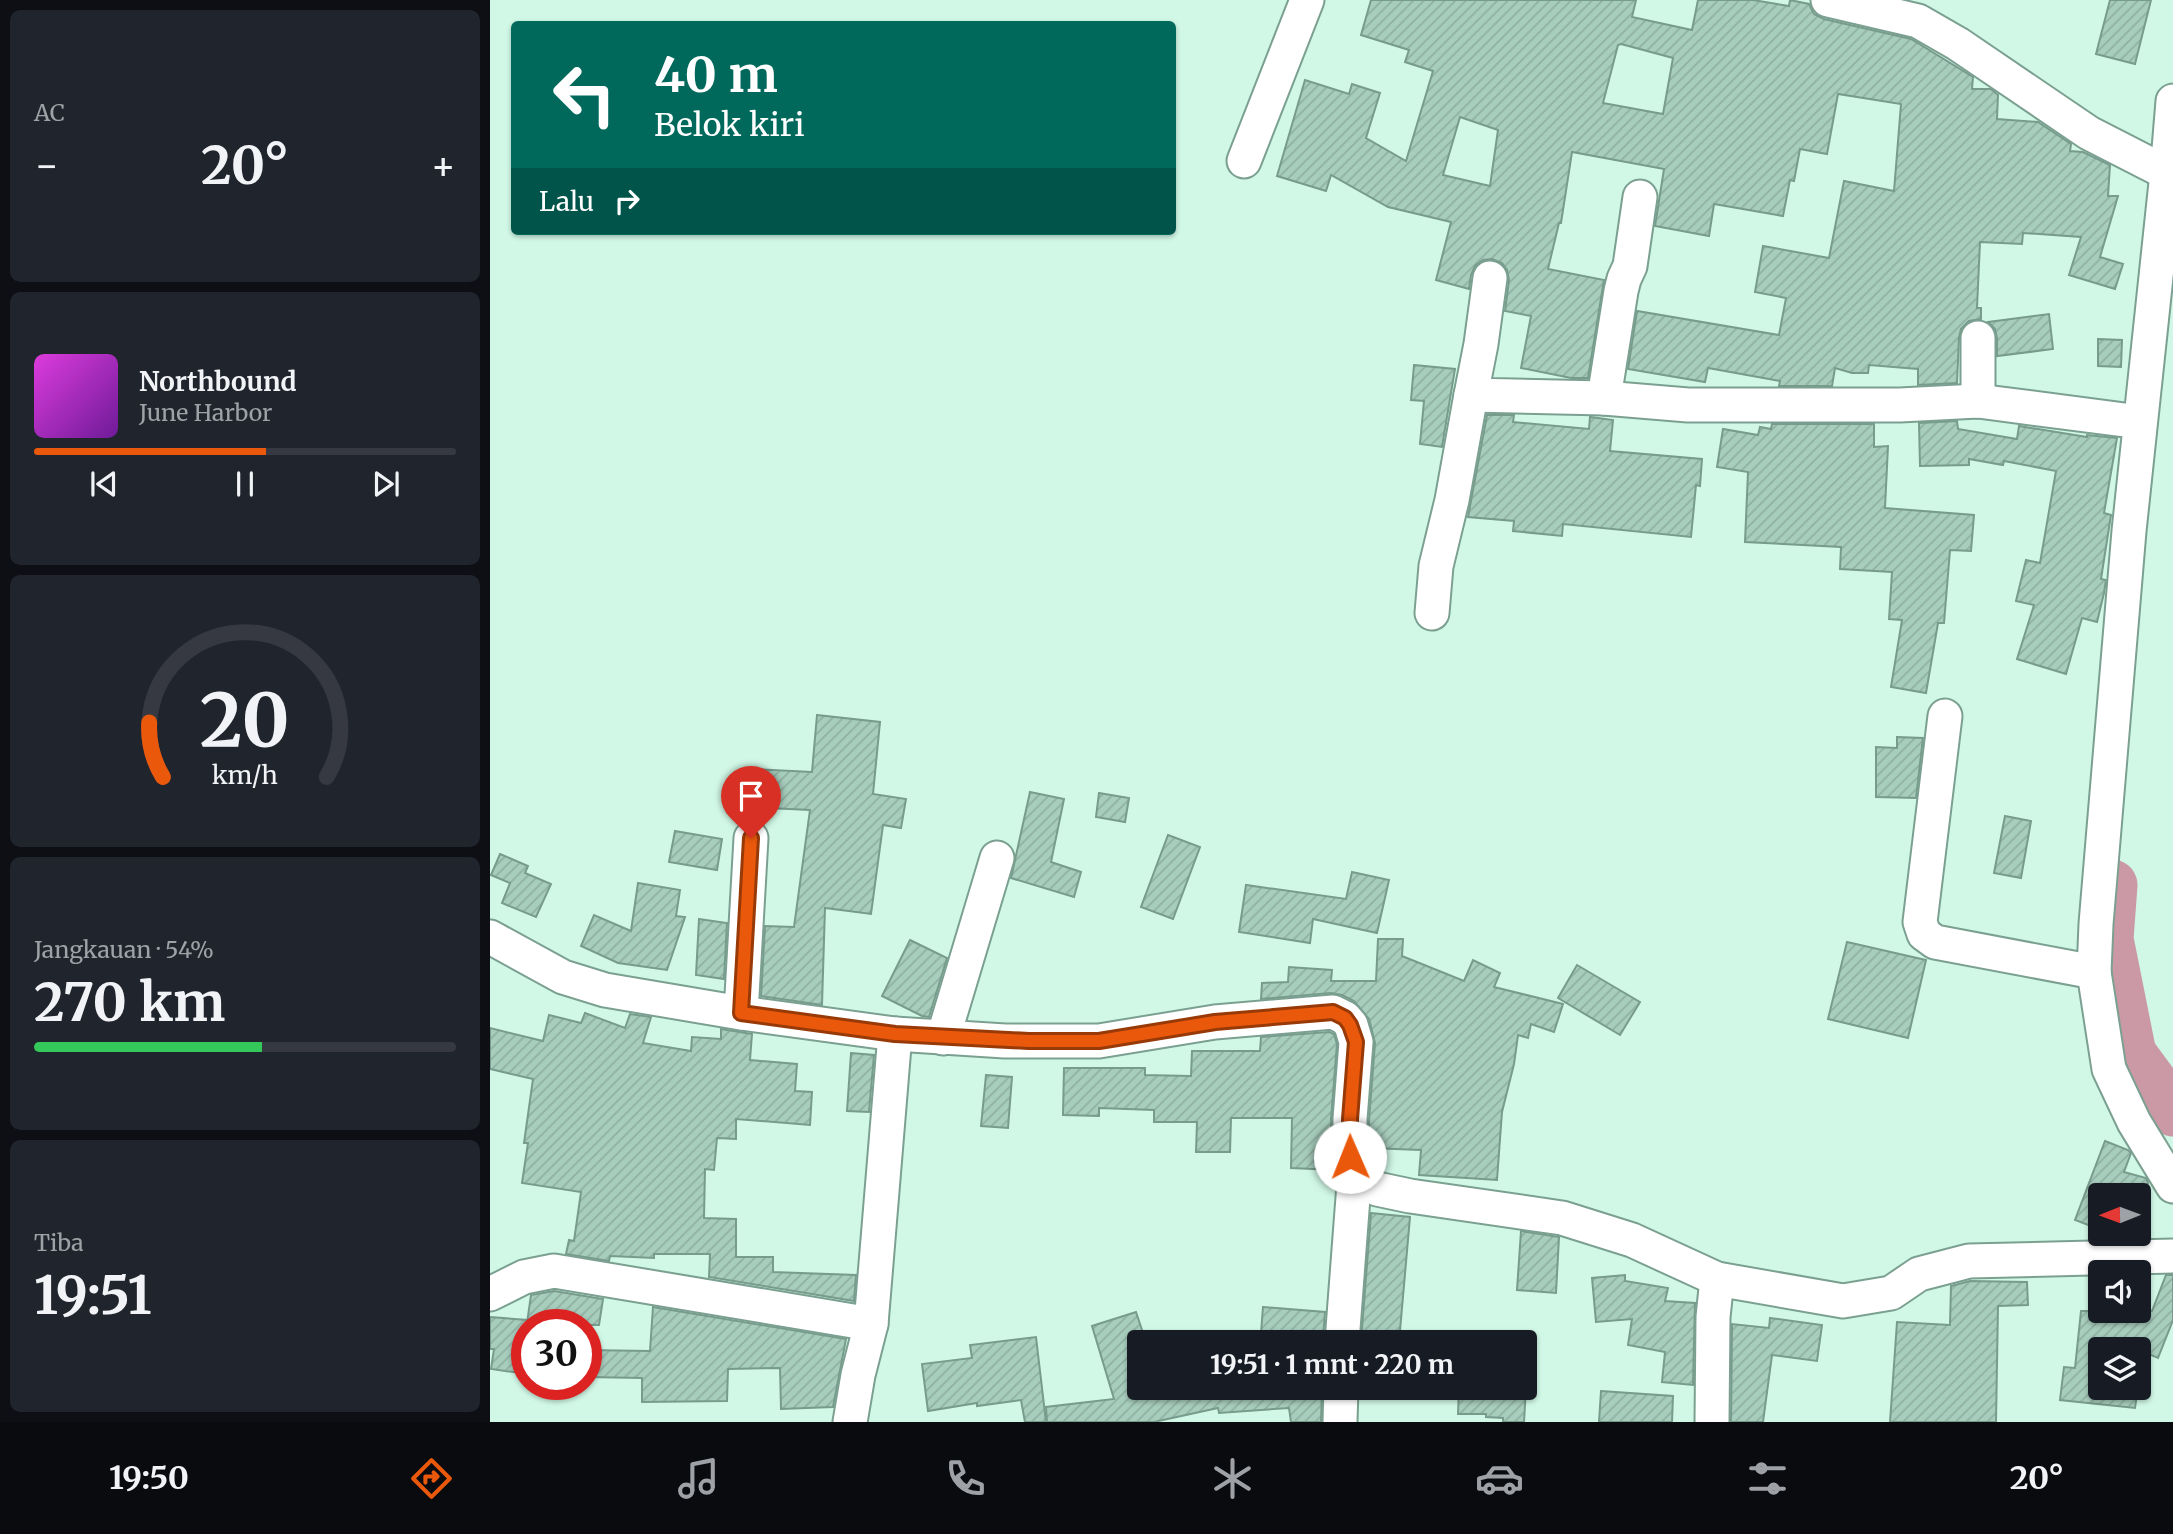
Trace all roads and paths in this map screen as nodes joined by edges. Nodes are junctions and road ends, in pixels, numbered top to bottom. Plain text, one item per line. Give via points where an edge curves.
1 (1307, 0) edge
2 (1828, 0) edge
3 (2173, 101) edge
4 (1244, 161) dead end
5 (2171, 175) edge
6 (1640, 197) dead end
7 (1490, 278) dead end
8 (1978, 338) dead end
9 (1471, 395) junction
10 (1604, 398) junction
11 (1978, 401) junction
12 (2140, 422) junction
13 (1432, 614) dead end
14 (1945, 716) dead end
15 (751, 838) dead end
16 (997, 858) dead end
17 (490, 937) edge
18 (2094, 972) junction
19 (741, 1013) junction
20 (895, 1034) junction
21 (943, 1038) junction
22 (1355, 1171) junction
23 (2173, 1186) edge
24 (2173, 1256) edge
25 (1717, 1279) junction
26 (490, 1294) edge
27 (871, 1324) junction
28 (1343, 1330) edge
29 (1341, 1400) edge
30 (850, 1422) edge
31 (1340, 1422) edge
32 (1712, 1422) edge

1 - 4 street
2 - 5 street via 1918,20 2089,133
3 - 5 street
5 - 12 street
6 - 10 street
7 - 9 street
8 - 11 street
9 - 10 street
9 - 13 street via 1436,566
10 - 11 street via 1688,405
11 - 12 street
12 - 18 street
14 - 18 street via 1920,922 1924,934 1934,942
15 - 19 street
16 - 21 street
17 - 19 street via 564,977 605,990
18 - 23 street via 2109,1069 2134,1122
19 - 20 street
20 - 21 street
20 - 27 street
21 - 22 street via 1099,1041 1215,1022 1333,1012 1345,1018 1356,1042 1350,1119 1350,1157
22 - 25 street via 1377,1189 1562,1218 1632,1240
22 - 28 street
24 - 25 street via 1969,1261 1919,1274 1891,1293 1843,1301
25 - 32 street
26 - 27 street via 524,1277 554,1271
27 - 30 street
29 - 31 street

